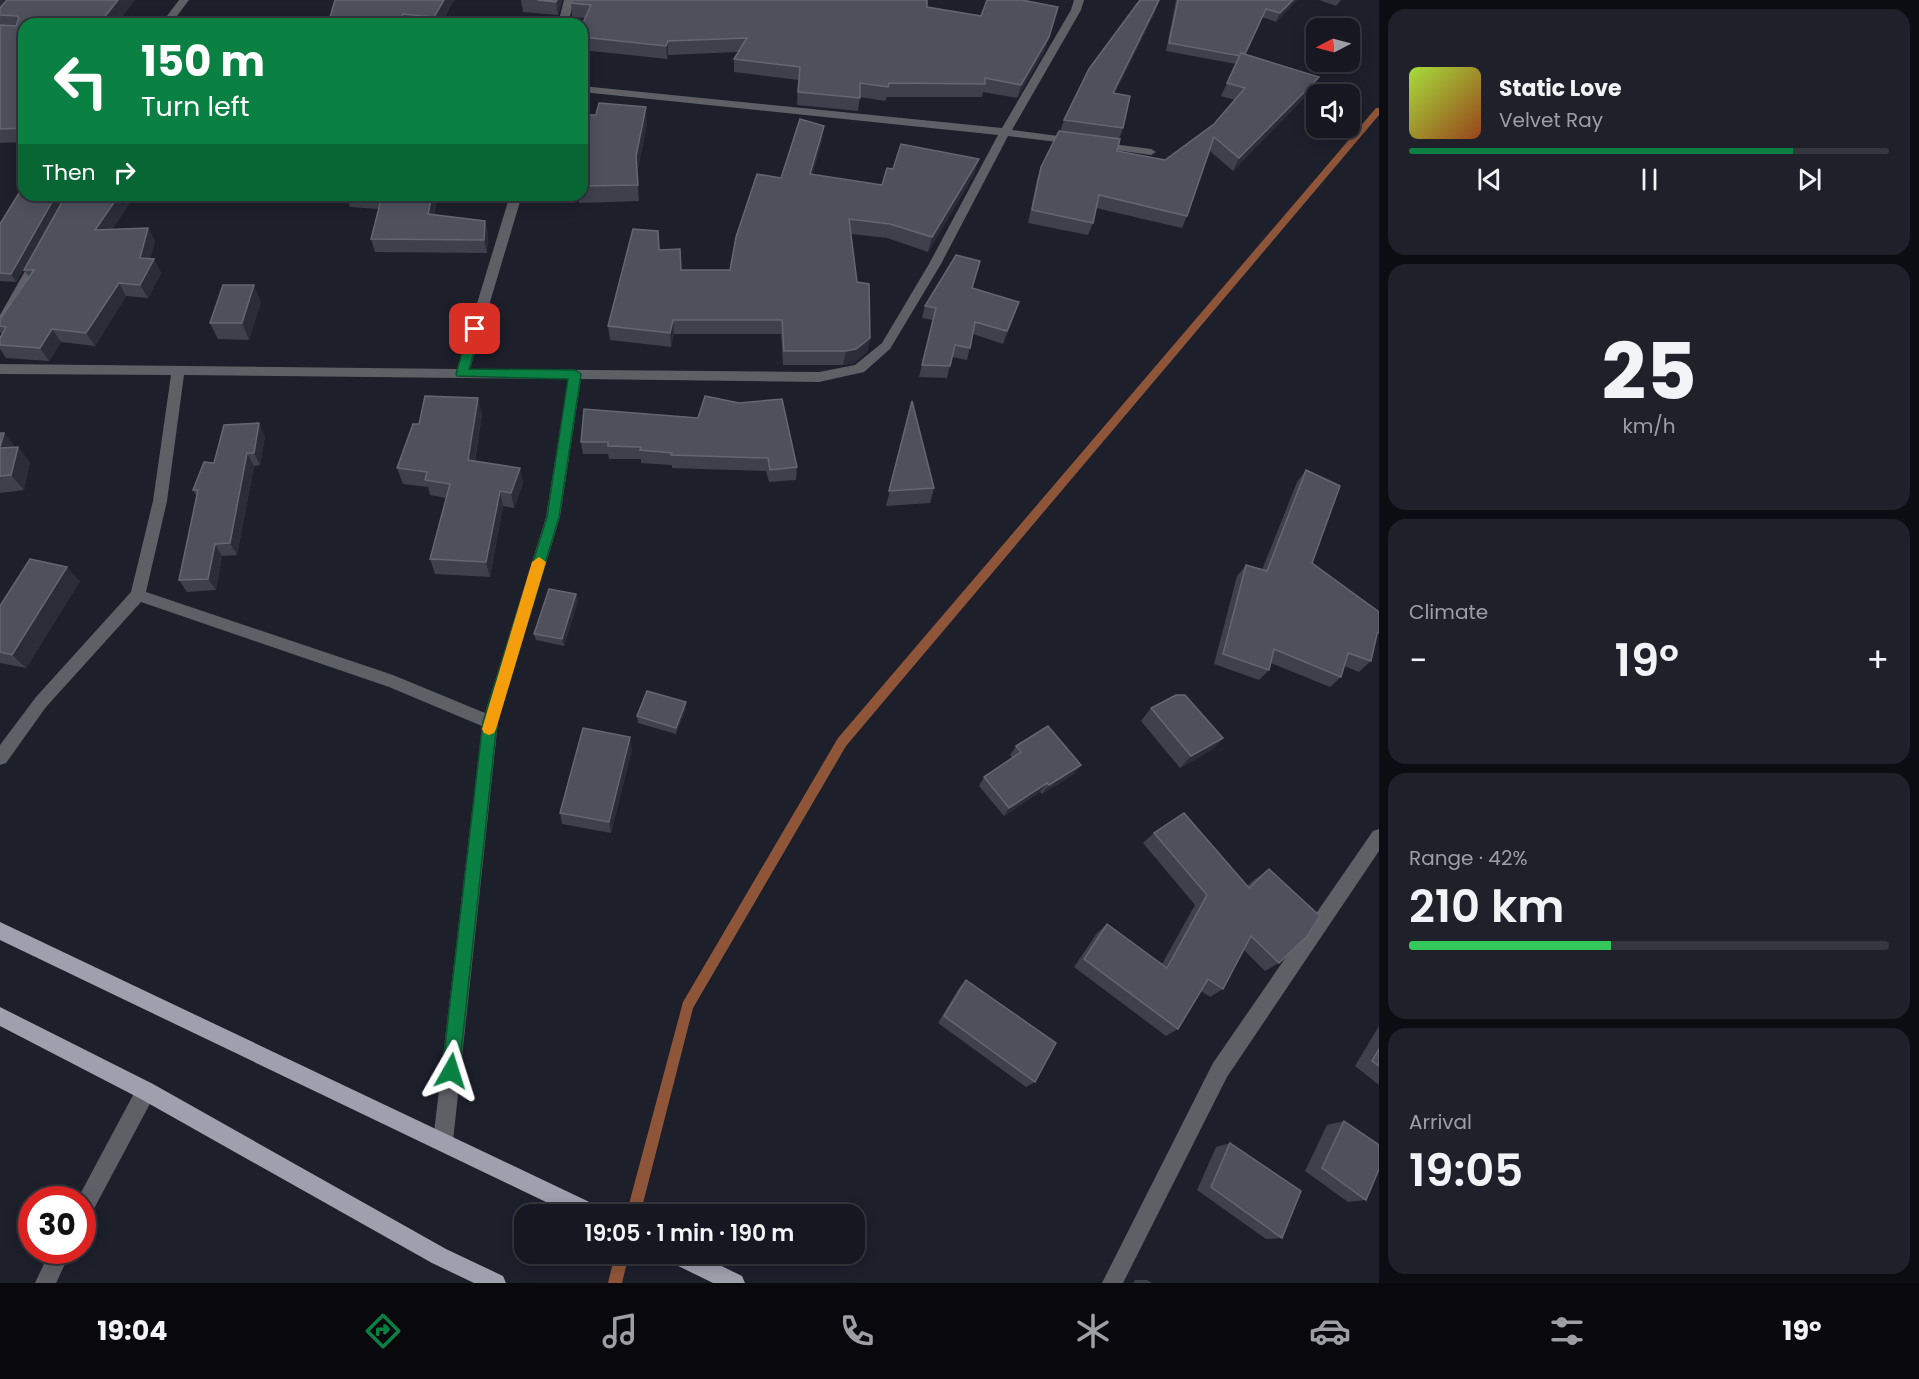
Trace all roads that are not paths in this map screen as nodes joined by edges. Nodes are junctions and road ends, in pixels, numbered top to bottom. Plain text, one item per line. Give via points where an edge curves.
1 (184, 0) edge
2 (569, 0) edge
3 (1079, 0) edge
4 (170, 18) edge
5 (564, 18) edge
6 (588, 90) edge
7 (1005, 132) junction
8 (1151, 152) dead end
9 (514, 201) edge
10 (42, 252) edge
11 (0, 326) edge
12 (0, 369) edge
13 (178, 370) junction
14 (462, 374) junction
15 (575, 374) junction
16 (138, 595) junction
17 (490, 722) junction
18 (0, 758) edge
19 (1379, 837) edge
20 (0, 931) edge
21 (0, 1016) edge
22 (146, 1091) junction
23 (443, 1141) junction
24 (95, 1186) edge
25 (572, 1204) edge
26 (55, 1264) edge
27 (696, 1264) edge
28 (45, 1283) edge
29 (496, 1283) edge
30 (735, 1283) edge
31 (1112, 1283) edge

1 - 4 street
2 - 5 street
3 - 7 street
6 - 7 street
7 - 8 street
7 - 15 street via 886,346 859,369 819,377
9 - 14 street
10 - 11 street
12 - 13 street
13 - 14 street
13 - 16 street via 160,501
14 - 15 street
15 - 17 street via 553,517
16 - 17 street via 393,682
16 - 18 street via 41,702
17 - 23 street
19 - 31 street via 1220,1070
20 - 23 main road
21 - 22 main road
22 - 24 street
22 - 29 main road via 439,1256
23 - 25 main road
26 - 28 street
27 - 30 main road

